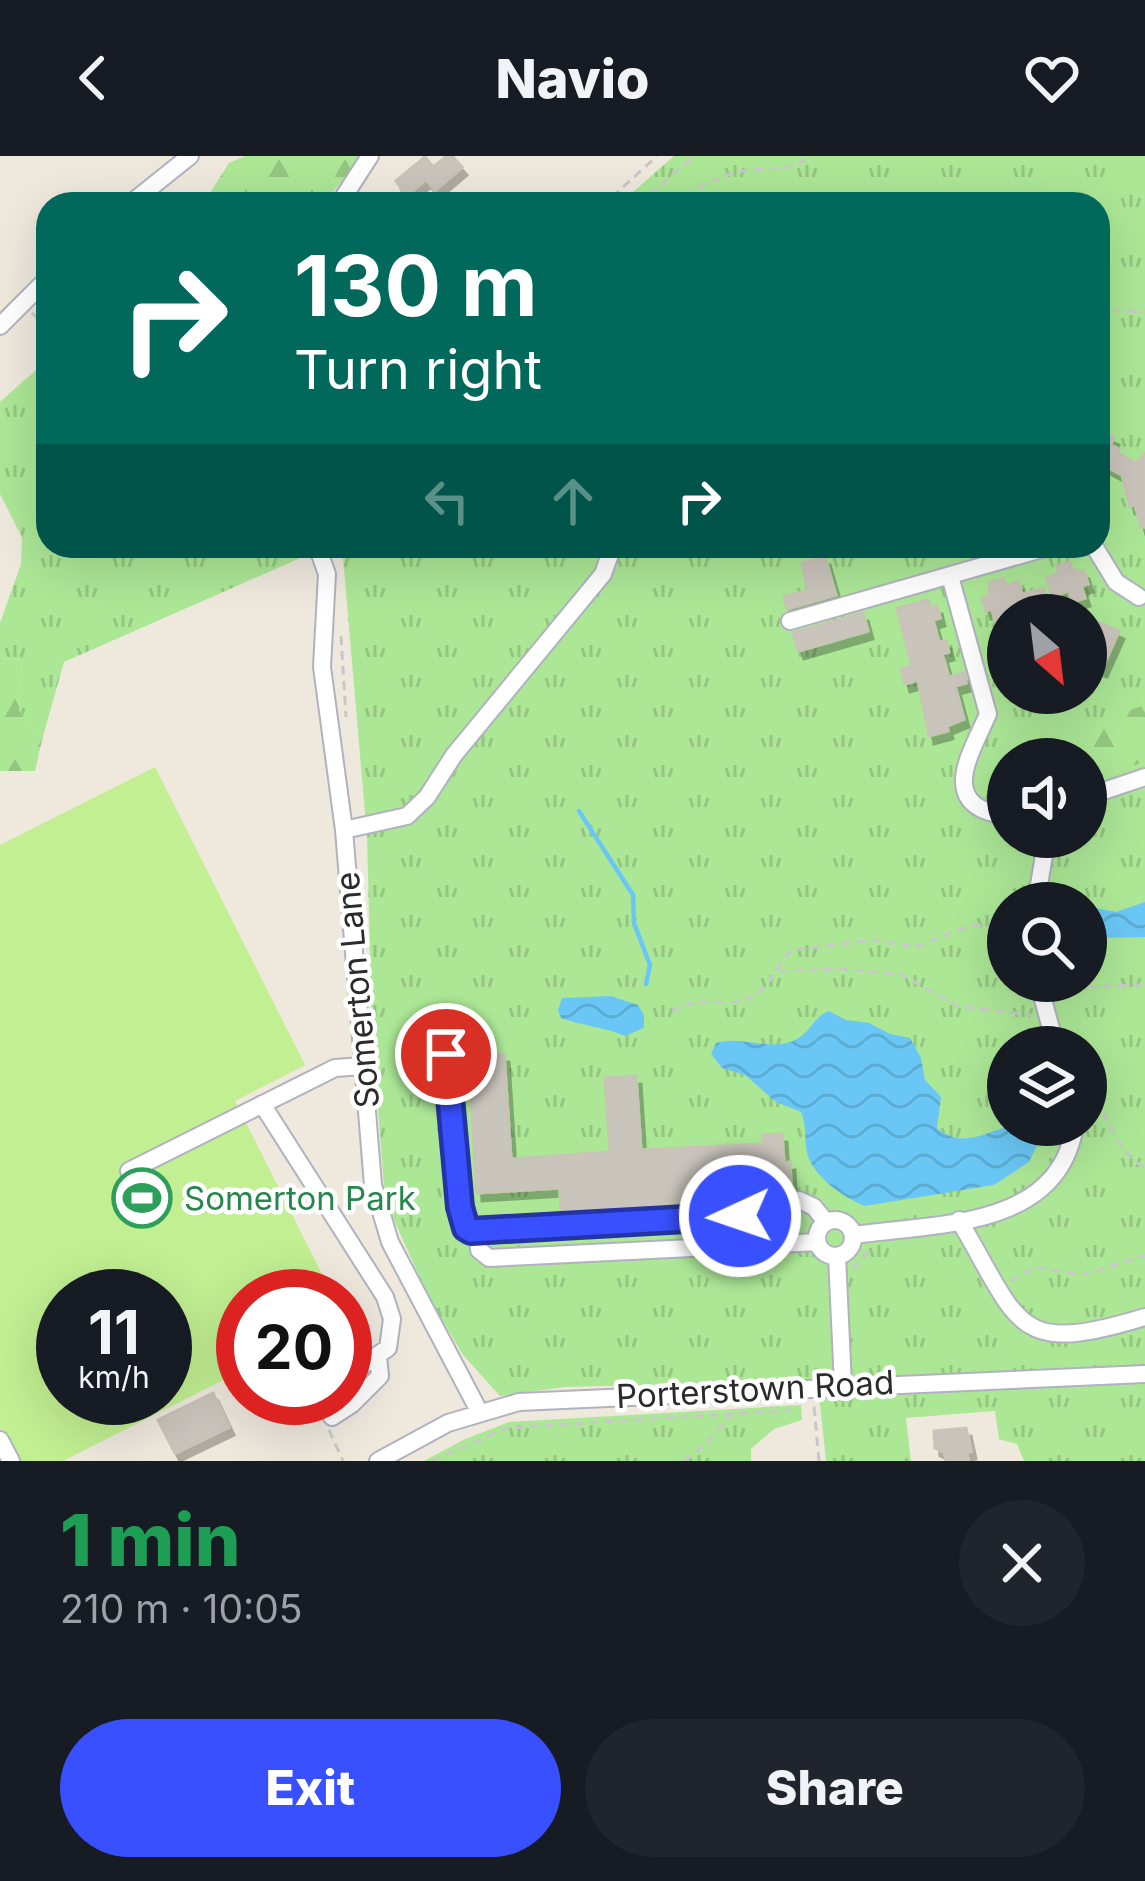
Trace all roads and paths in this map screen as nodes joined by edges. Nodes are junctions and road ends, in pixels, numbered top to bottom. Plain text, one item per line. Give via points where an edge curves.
1 (190, 156) edge
2 (370, 156) edge
3 (657, 156) edge
4 (694, 156) edge
5 (809, 156) edge
6 (145, 192) edge
7 (347, 192) edge
8 (618, 192) edge
9 (653, 192) edge
10 (693, 192) edge
11 (36, 290) edge
12 (23, 302) junction
13 (1110, 310) edge
14 (1145, 312) edge
15 (36, 316) edge
16 (0, 326) edge
17 (321, 558) edge
18 (609, 558) edge
19 (1011, 558) edge
20 (1101, 558) edge
21 (950, 576) junction
22 (1139, 597) dead end
23 (790, 621) dead end
24 (340, 629) dead end
25 (346, 721) dead end
26 (1145, 777) edge
27 (1107, 790) edge
28 (987, 810) edge
29 (344, 830) junction
30 (987, 926) edge
31 (777, 971) junction
32 (1145, 985) edge
33 (1042, 1003) joint
34 (672, 1012) dead end
35 (1047, 1022) junction
36 (1048, 1026) edge
37 (446, 1054) dead end
38 (363, 1066) junction
39 (262, 1104) junction
40 (1107, 1121) edge
41 (1069, 1146) edge
42 (1145, 1168) edge
43 (129, 1171) dead end
44 (959, 1220) junction
45 (662, 1221) junction
46 (826, 1222) junction
47 (886, 1231) junction
48 (478, 1234) junction
49 (854, 1235) junction
50 (818, 1242) junction
51 (664, 1248) junction
52 (838, 1256) junction
53 (1145, 1256) edge
54 (849, 1276) dead end
55 (1000, 1290) junction
56 (1145, 1317) edge
57 (378, 1357) junction
58 (372, 1361) edge
59 (1145, 1374) edge
60 (372, 1384) edge
61 (843, 1385) junction
62 (812, 1387) junction
63 (792, 1409) dead end
64 (479, 1412) junction
65 (733, 1413) junction
66 (329, 1425) edge
67 (0, 1440) edge
68 (10, 1461) edge
69 (344, 1461) edge
70 (378, 1461) edge
71 (432, 1461) edge
72 (684, 1461) edge
73 (819, 1461) edge

1 - 6 street
2 - 7 street
3 - 8 path
4 - 9 path
5 - 10 path
11 - 12 street
12 - 15 path
12 - 16 street
13 - 14 path
17 - 29 street, Somerton Lane via 326,716
18 - 29 street via 427,796 407,816
19 - 21 street
20 - 22 street via 1116,582
21 - 23 street
21 - 28 street via 988,714 962,774 972,800
24 - 25 path
26 - 27 street
29 - 38 street, Somerton Lane
30 - 31 path via 916,947 873,940 793,950
31 - 34 path via 746,1000 697,1000
31 - 35 path via 900,974 958,1006
32 - 33 path via 1079,987
33 - 35 street
35 - 36 street
37 - 48 street via 460,1207 466,1228
38 - 39 street via 334,1068
38 - 64 street, Somerton Lane via 379,1212
39 - 43 street
39 - 57 street via 385,1297 392,1319 388,1348
40 - 42 path via 1123,1151
41 - 44 street via 1040,1193 1001,1213
44 - 47 street
44 - 55 street
45 - 46 street via 751,1215 799,1200
45 - 48 street
45 - 51 street
46 - 49 street via 843,1221
46 - 50 street
47 - 49 street
47 - 54 path via 888,1241 864,1254
48 - 51 street via 478,1250 489,1258
49 - 52 street
50 - 51 street
50 - 52 street
52 - 61 street
53 - 55 path via 1081,1275 1035,1267
55 - 56 street via 1023,1324 1040,1333 1096,1332
57 - 58 street
57 - 60 street via 380,1376
59 - 61 street, Porterstown Road
61 - 62 street, Porterstown Road
62 - 64 street, Porterstown Road via 563,1398
62 - 73 path
63 - 65 path
64 - 70 street, Porterstown Road
65 - 71 path via 507,1428
65 - 72 path
66 - 69 path
67 - 68 street

